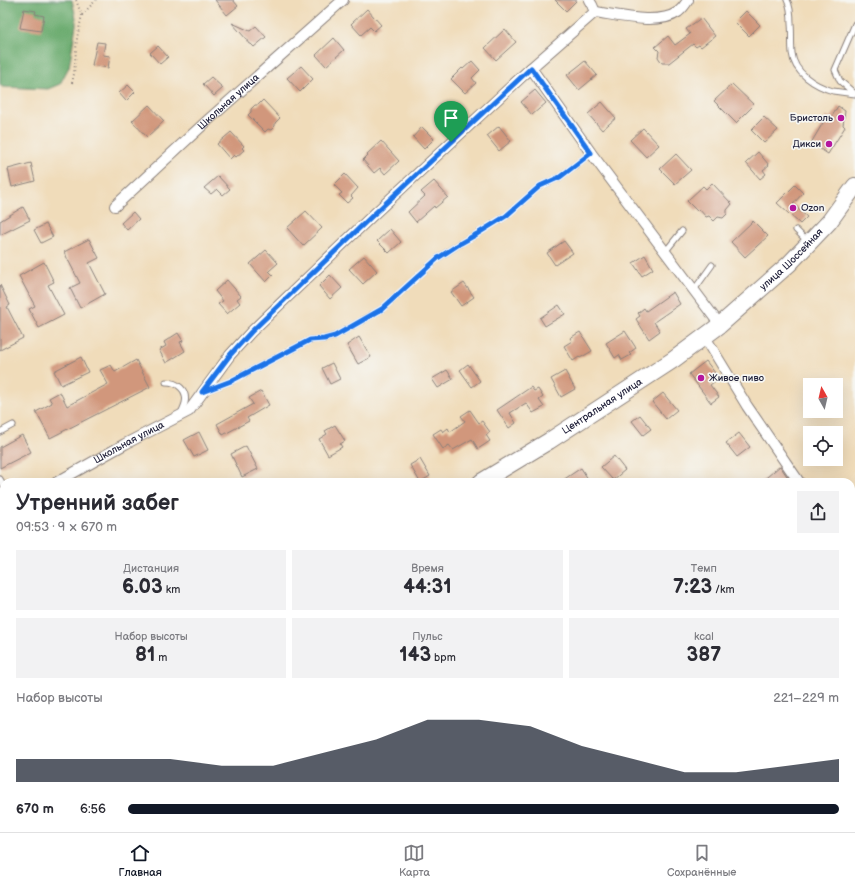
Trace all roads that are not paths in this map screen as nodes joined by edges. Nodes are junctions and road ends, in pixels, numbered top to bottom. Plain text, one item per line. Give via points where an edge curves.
1 (343, 0) edge
2 (589, 0) edge
3 (688, 0) edge
4 (787, 0) edge
5 (595, 12) junction
6 (855, 24) edge
7 (531, 68) junction
8 (855, 94) edge
9 (591, 153) junction
10 (855, 186) edge
11 (115, 206) dead end
12 (796, 230) dead end
13 (682, 231) dead end
14 (809, 243) junction
15 (665, 252) junction
16 (712, 265) dead end
17 (694, 290) junction
18 (720, 325) junction
19 (705, 336) junction
20 (166, 382) dead end
21 (202, 392) junction
22 (180, 416) junction
23 (13, 425) dead end
24 (0, 432) edge
25 (64, 478) edge
26 (488, 478) edge
27 (797, 478) edge

1 - 11 street, Школьная улица
2 - 5 street
3 - 5 street via 675,14 657,19
4 - 8 lane via 791,18 792,53 796,66 821,86
5 - 7 street
6 - 8 lane via 835,70 840,81
7 - 9 street
7 - 21 street, Школьная улица via 251,332
9 - 15 street
9 - 21 lane via 560,177 540,186 506,216 438,258 375,314 335,336 310,340 231,381
10 - 14 main road, улица Шоссейная via 829,222
12 - 14 lane
13 - 15 lane
14 - 18 main road, улица Шоссейная
15 - 17 street
16 - 17 lane
17 - 18 street
18 - 19 main road, Центральная улица
19 - 26 main road, Центральная улица via 667,365
19 - 27 street via 747,406
20 - 22 lane via 177,384 185,395
21 - 22 street, Школьная улица via 189,411
22 - 25 street, Школьная улица
23 - 24 lane

